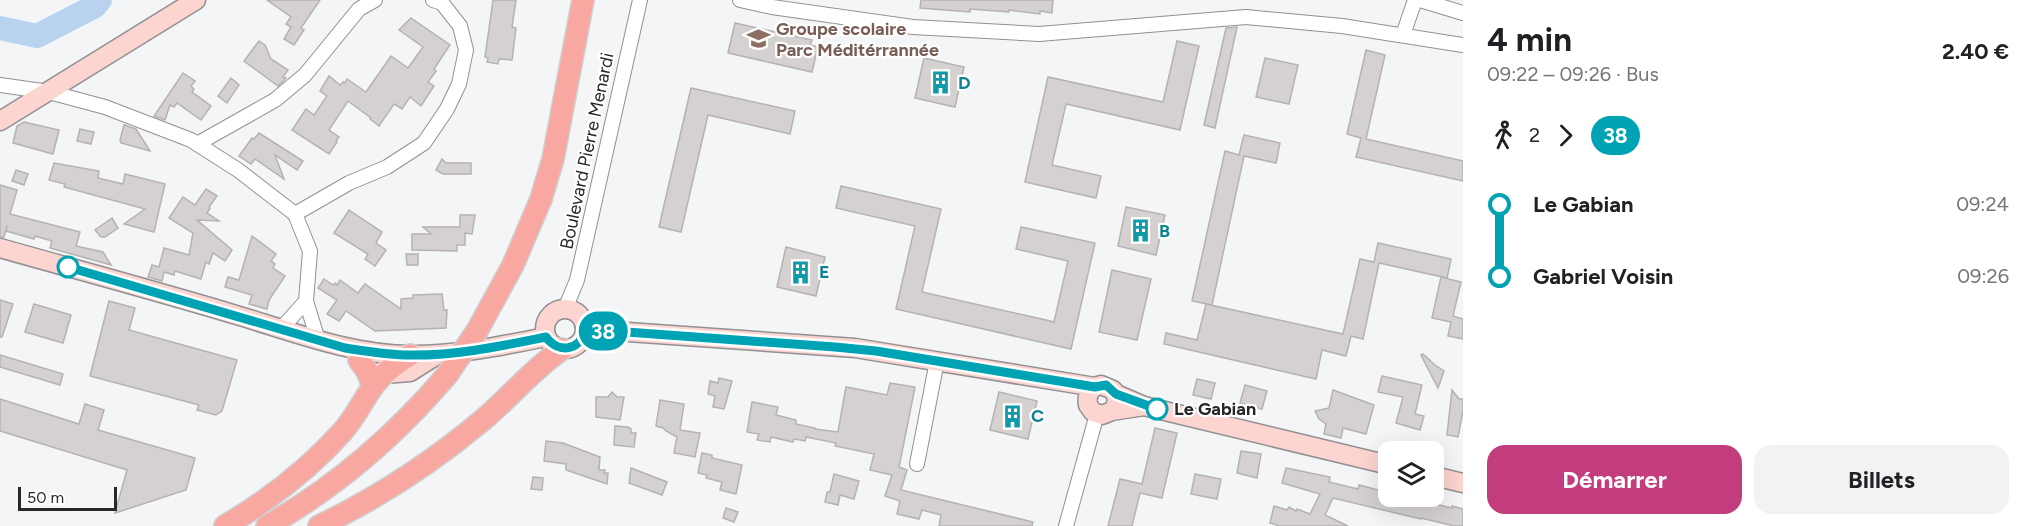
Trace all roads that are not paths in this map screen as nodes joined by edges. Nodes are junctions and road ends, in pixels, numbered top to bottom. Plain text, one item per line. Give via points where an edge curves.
1 (196, 0) edge
2 (375, 0) edge
3 (433, 0) edge
4 (575, 0) edge
5 (583, 0) edge
6 (640, 0) edge
7 (740, 0) edge
8 (1414, 0) edge
9 (1420, 0) edge
10 (1463, 13) edge
11 (1403, 35) junction
12 (1463, 45) edge
13 (0, 85) edge
14 (565, 89) junction
15 (49, 92) junction
16 (0, 121) edge
17 (197, 144) junction
18 (295, 214) junction
19 (0, 248) edge
20 (306, 301) junction
21 (565, 309) junction
22 (281, 328) junction
23 (585, 329) junction
24 (318, 340) junction
25 (554, 343) junction
26 (352, 354) junction
27 (439, 354) junction
28 (410, 355) junction
29 (937, 361) junction
30 (1036, 377) junction
31 (379, 380) junction
32 (1103, 406) junction
33 (1378, 462) edge
34 (917, 464) dead end
35 (1444, 478) edge
36 (1463, 483) edge
37 (225, 526) edge
38 (267, 526) edge
39 (319, 526) edge
40 (1066, 526) edge

1 - 15 main road
2 - 17 street via 359,9 305,75 275,100
3 - 18 street via 442,3 460,26 466,50 459,84 447,109 424,143 387,167 349,183
4 - 14 main road
5 - 14 main road
6 - 21 street, Boulevard Pierre Menardi via 577,280
7 - 11 street via 899,26 1039,34 1246,17
8 - 11 street
9 - 10 street
11 - 12 street
13 - 15 street
14 - 38 main road, bridge via 553,159 541,199 513,265 477,331 447,375 371,452 333,483
15 - 16 main road
15 - 17 street via 105,107
17 - 18 street
18 - 20 street via 310,251
19 - 22 main road
20 - 22 street
20 - 24 street
21 - 23 main road via 577,313
21 - 25 main road via 548,318 545,330
22 - 24 main road
23 - 25 main road via 582,340 568,349
23 - 29 main road via 855,348
24 - 26 main road
25 - 27 main road
25 - 39 main road via 543,362 484,419 433,458
26 - 28 main road
26 - 31 main road
27 - 28 main road
27 - 31 main road via 410,372
28 - 31 main road
29 - 30 main road
29 - 34 street
30 - 32 main road
30 - 32 main road via 1095,387 1088,395
31 - 37 main road via 352,420 319,456
32 - 33 main road via 1144,406
32 - 40 street
35 - 36 main road

